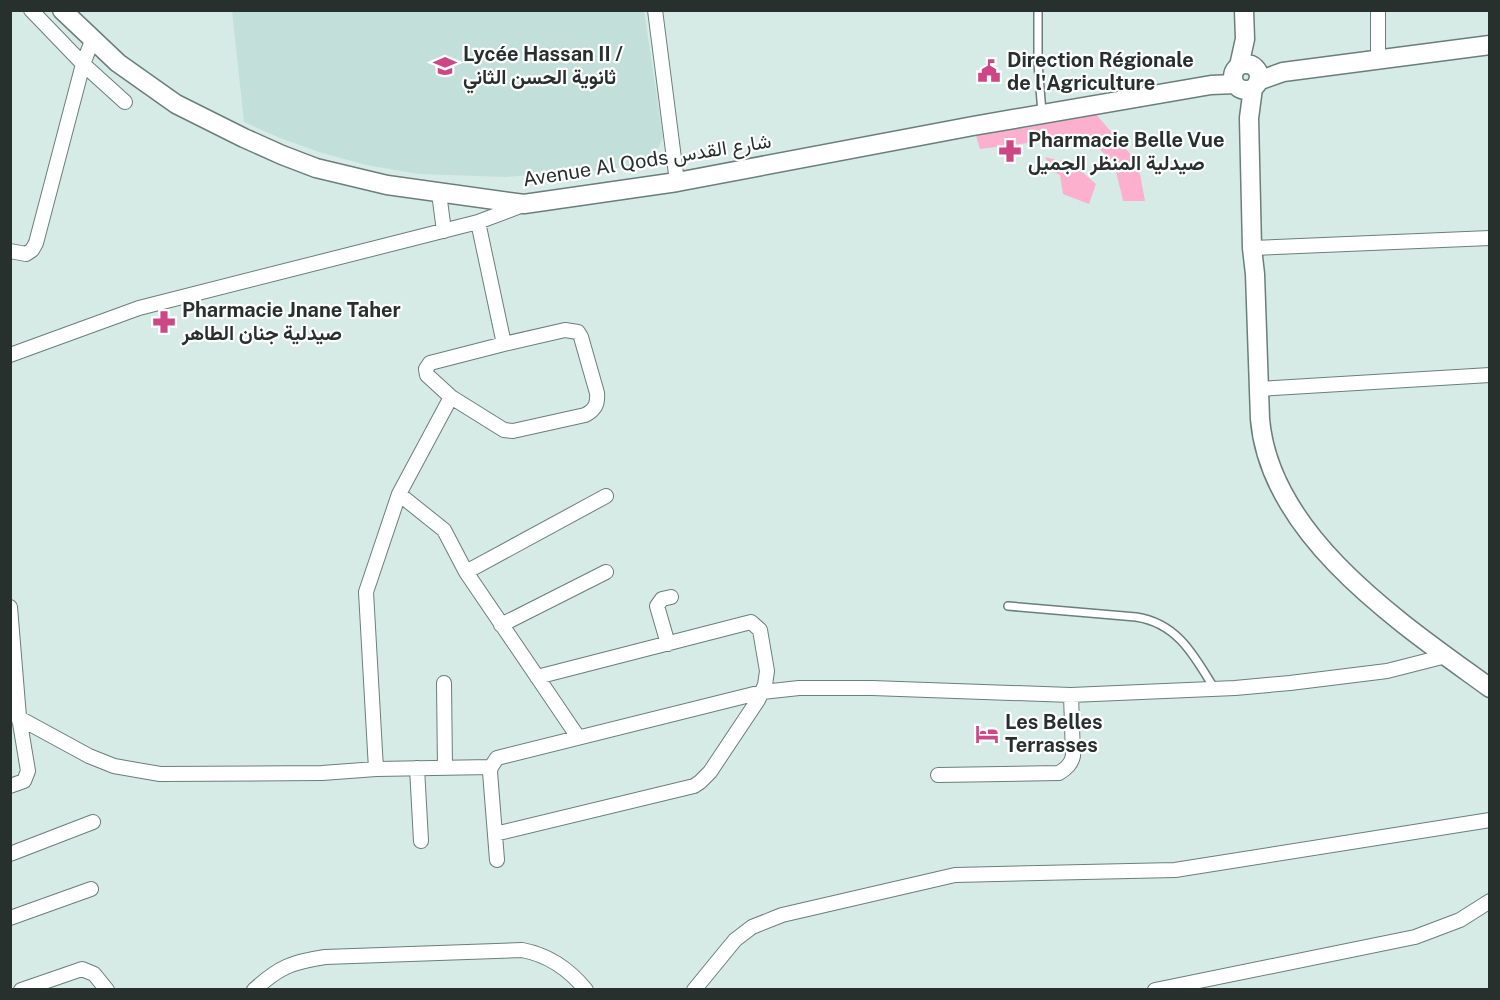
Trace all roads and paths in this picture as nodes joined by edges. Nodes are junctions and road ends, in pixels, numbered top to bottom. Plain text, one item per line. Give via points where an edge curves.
1 (31, 10) edge
2 (62, 10) edge
3 (655, 10) edge
4 (1038, 10) edge
5 (1244, 10) edge
6 (1378, 10) edge
7 (92, 41) junction
8 (1490, 45) edge
9 (1378, 60) junction
10 (83, 64) junction
11 (1246, 77) junction
12 (125, 102) dead end
13 (1042, 114) junction
14 (678, 182) junction
15 (439, 193) junction
16 (524, 204) junction
17 (478, 222) junction
18 (444, 231) junction
19 (1490, 238) edge
20 (1252, 248) junction
21 (10, 251) edge
22 (504, 344) junction
23 (10, 355) edge
24 (1490, 375) edge
25 (1259, 389) junction
26 (451, 397) junction
27 (399, 494) junction
28 (606, 496) dead end
29 (466, 572) junction
30 (606, 572) dead end
31 (671, 597) dead end
32 (1008, 606) dead end
33 (10, 607) edge
34 (501, 625) junction
35 (668, 644) junction
36 (1446, 656) junction
37 (537, 677) junction
38 (444, 684) dead end
39 (1214, 688) junction
40 (1490, 688) edge
41 (762, 692) junction
42 (1071, 695) junction
43 (15, 715) edge
44 (578, 737) junction
45 (490, 767) junction
46 (417, 768) junction
47 (445, 768) junction
48 (376, 769) junction
49 (938, 775) dead end
50 (10, 786) edge
51 (1490, 820) edge
52 (93, 822) dead end
53 (495, 834) junction
54 (421, 841) dead end
55 (10, 854) edge
56 (497, 860) dead end
57 (91, 889) dead end
58 (1490, 901) edge
59 (10, 918) edge
60 (711, 967) junction
61 (21, 990) edge
62 (107, 990) edge
63 (254, 990) edge
64 (586, 990) edge
65 (694, 990) edge
66 (702, 990) edge
67 (1155, 990) edge

1 - 10 street
2 - 7 street, Avenue Al Qods شارع القدس
3 - 14 street
4 - 13 lane
5 - 11 street
6 - 9 street
7 - 10 street
7 - 15 street, Avenue Al Qods شارع القدس via 176,104 244,138 326,170
8 - 9 street, Avenue Al Qods شارع القدس
9 - 11 street, Avenue Al Qods شارع القدس
10 - 12 street
10 - 21 street via 36,243 26,254
11 - 13 street, Avenue Al Qods شارع القدس
11 - 20 street
13 - 14 street, Avenue Al Qods شارع القدس
14 - 16 street, Avenue Al Qods شارع القدس
15 - 16 street, Avenue Al Qods شارع القدس
15 - 18 street
16 - 17 street
17 - 18 street
17 - 22 street
18 - 23 street via 139,308
19 - 20 street
20 - 25 street
22 - 26 street via 430,363 427,375
22 - 26 street via 565,330 578,332 597,393 594,409 585,415 513,431 490,423
24 - 25 street
25 - 36 street via 1261,434 1269,464 1302,525 1333,563
26 - 27 street
27 - 29 street via 444,530
27 - 48 street via 366,592
28 - 29 street
29 - 34 street
30 - 34 street
31 - 35 street via 662,599 657,606
32 - 39 lane via 1152,620 1182,640
33 - 43 street
34 - 37 street
35 - 37 street
35 - 41 street via 747,622 755,624 760,630 767,671
36 - 39 street via 1340,678
36 - 40 street
37 - 44 street
38 - 47 street
39 - 42 street
41 - 42 street via 872,688
41 - 44 street
41 - 53 street via 700,782
42 - 49 street via 1073,756 1065,770
43 - 48 street via 89,756 114,766 160,774
43 - 50 street via 28,771 24,781
44 - 45 street via 503,755
45 - 47 street
45 - 53 street
46 - 47 street
46 - 48 street
46 - 54 street
51 - 60 street via 1175,870 955,874 782,915 752,927
52 - 55 street
53 - 56 street
57 - 59 street
58 - 67 street via 1461,920 1415,937
60 - 65 street
60 - 66 street
61 - 62 street via 82,969 94,974
63 - 64 street via 274,972 325,957 522,950 553,960

